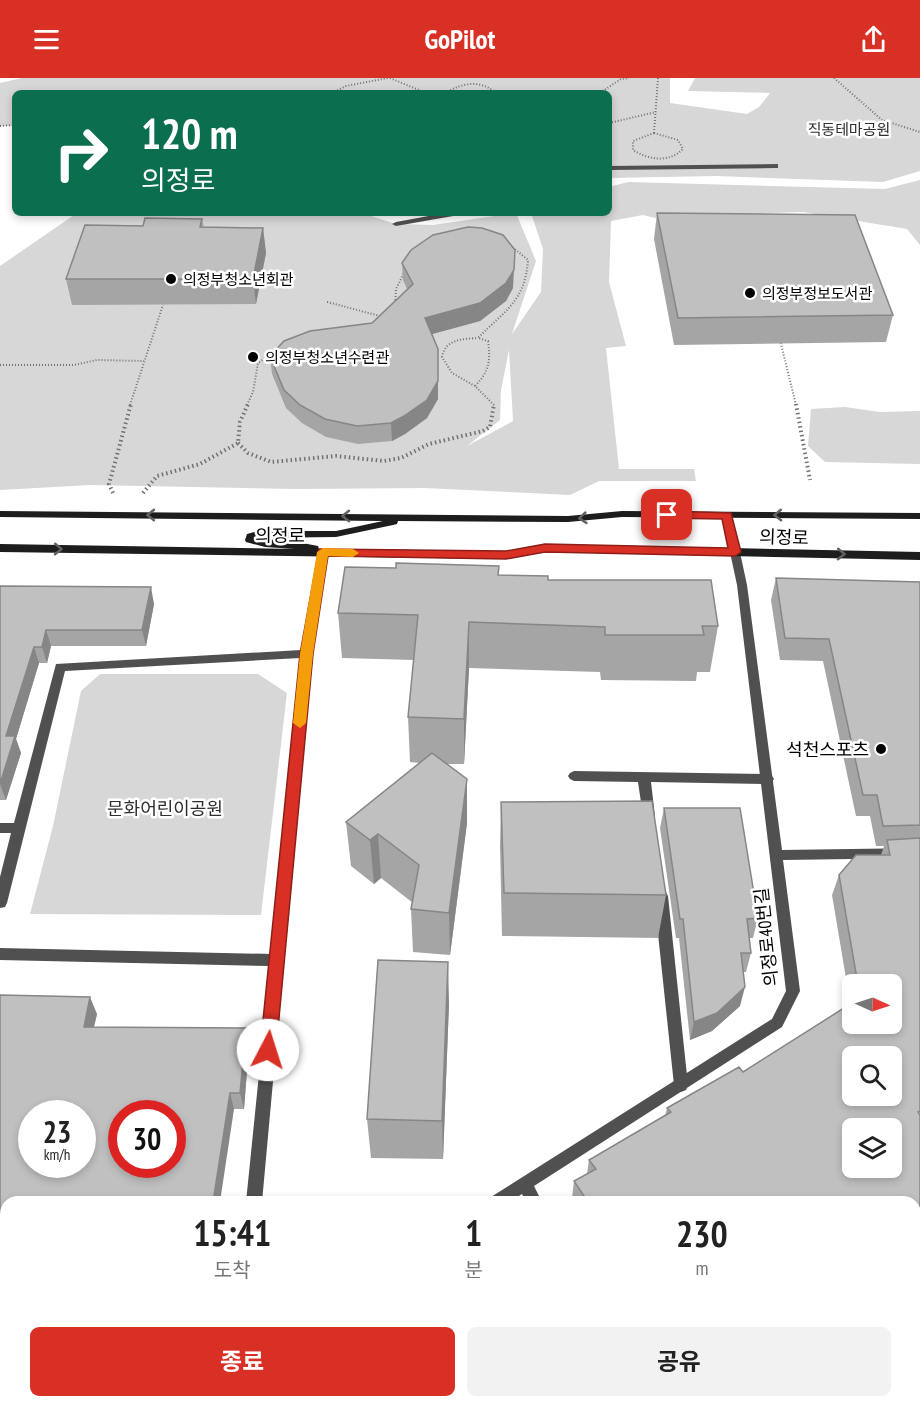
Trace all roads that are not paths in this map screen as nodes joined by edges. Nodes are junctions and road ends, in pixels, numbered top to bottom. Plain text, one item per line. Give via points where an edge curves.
1 (775, 166) dead end
2 (612, 168) edge
3 (443, 216) edge
4 (396, 225) dead end
5 (0, 514) edge
6 (727, 515) junction
7 (920, 516) edge
8 (418, 517) junction
9 (0, 548) edge
10 (323, 552) junction
11 (735, 552) junction
12 (920, 556) edge
13 (306, 654) junction
14 (574, 776) dead end
15 (644, 777) junction
16 (768, 779) junction
17 (0, 828) edge
18 (19, 828) junction
19 (652, 833) edge
20 (920, 853) edge
21 (778, 855) junction
22 (658, 878) edge
23 (0, 903) edge
24 (0, 954) edge
25 (277, 960) junction
26 (681, 1084) junction
27 (525, 1185) junction
28 (255, 1196) edge
29 (506, 1196) edge
30 (531, 1196) edge

1 - 2 street
3 - 4 street
8 -> 5 street, 의정로
7 -> 6 street, 의정로
6 -> 8 street, 의정로
6 - 11 street, 의정로40번길
8 - 10 street via 336,534 258,534 250,540 297,543
9 -> 10 street, 의정로
10 - 11 street, 의정로 via 506,555 545,548
10 - 13 street
11 -> 12 street, 의정로
11 - 16 street, 의정로40번길
13 - 18 street via 60,667
13 - 25 street
14 - 15 street
15 - 16 street
15 - 19 street
16 - 21 street, 의정로40번길
17 - 18 street
18 - 23 street
20 - 21 street
21 - 26 street, 의정로40번길 via 793,991 777,1023
22 - 26 street
24 - 25 street
25 - 28 street
26 - 27 street, 의정로40번길
27 - 29 street, 의정로40번길
27 - 30 street

